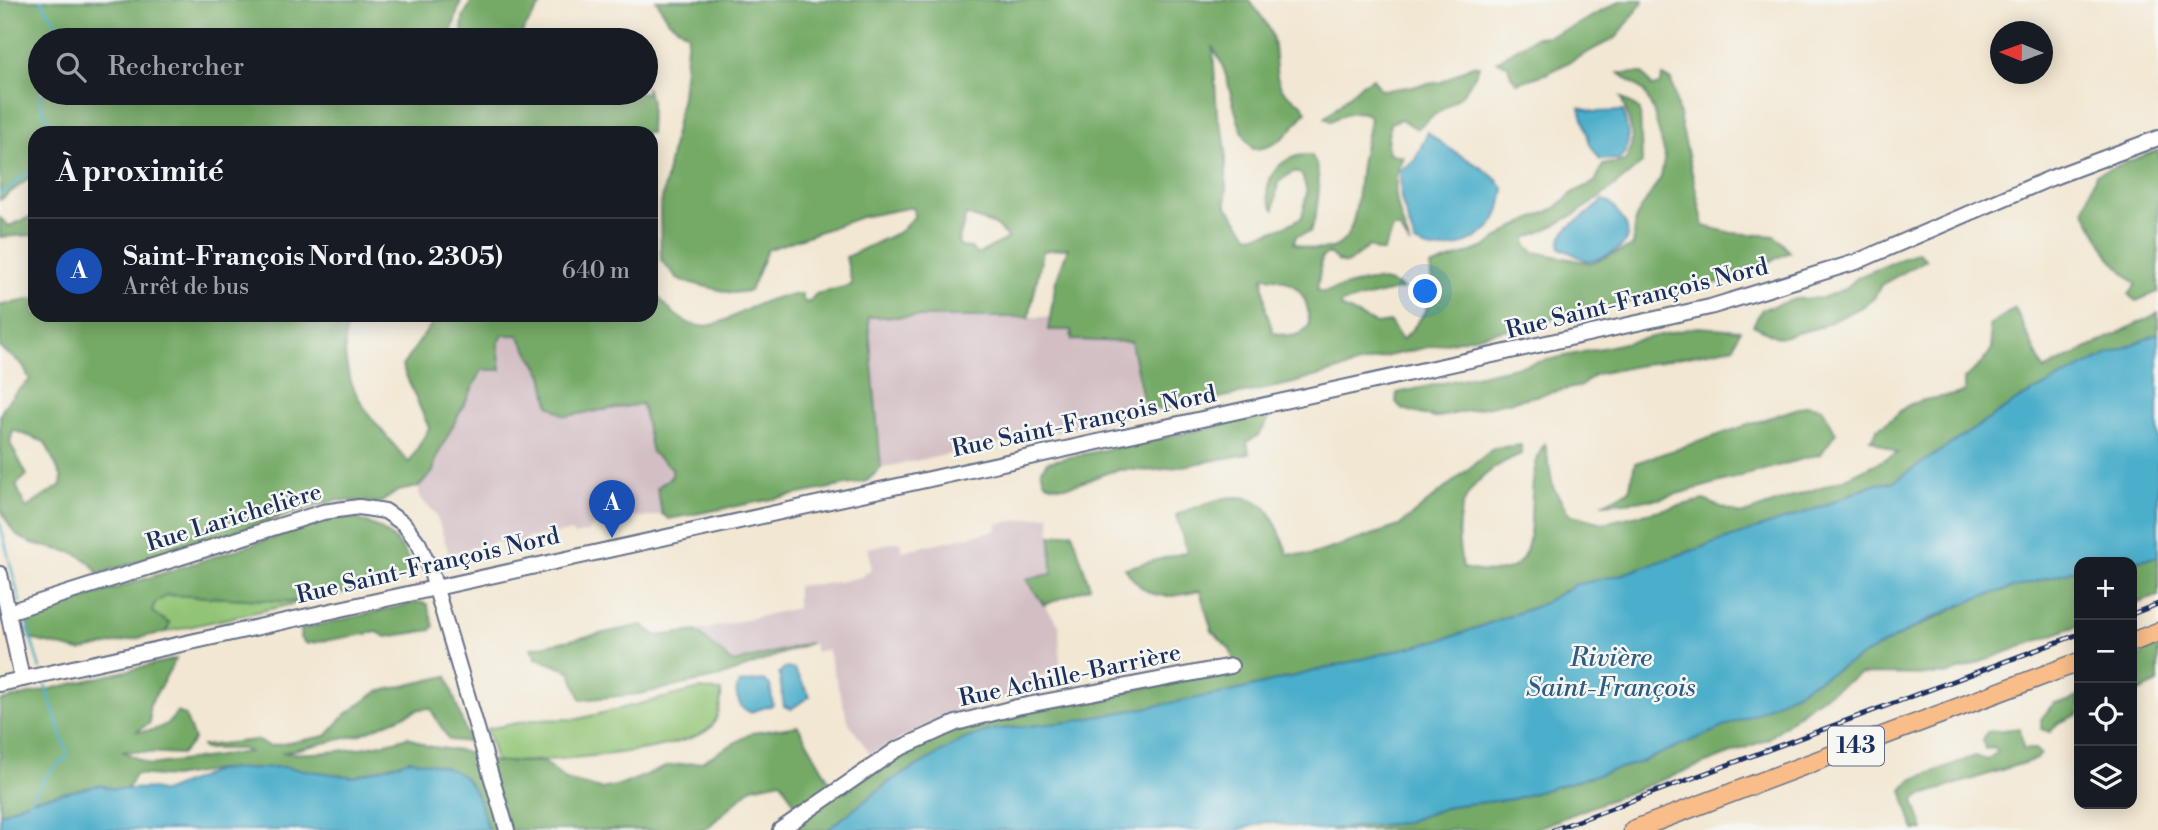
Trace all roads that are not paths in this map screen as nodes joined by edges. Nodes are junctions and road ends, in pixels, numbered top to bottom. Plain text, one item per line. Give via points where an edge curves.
1 (2158, 138) edge
2 (0, 574) edge
3 (435, 587) junction
4 (8, 612) junction
5 (2158, 632) edge
6 (2137, 640) edge
7 (2074, 664) edge
8 (1231, 666) dead end
9 (22, 679) junction
10 (0, 684) edge
11 (507, 830) edge
12 (780, 830) edge
13 (1633, 830) edge

1 - 3 street, Rue Saint-François Nord via 2051,178 1868,258 1710,307
2 - 4 street
3 - 4 street, Rue Larichelière via 419,544 404,524 385,511 348,508
3 - 9 street, Rue Saint-François Nord
3 - 11 street
4 - 9 street
5 - 6 main road
7 - 13 main road, 143
8 - 12 street, Rue Achille-Barrière via 956,723 896,750
9 - 10 street, Rue Saint-François Nord

